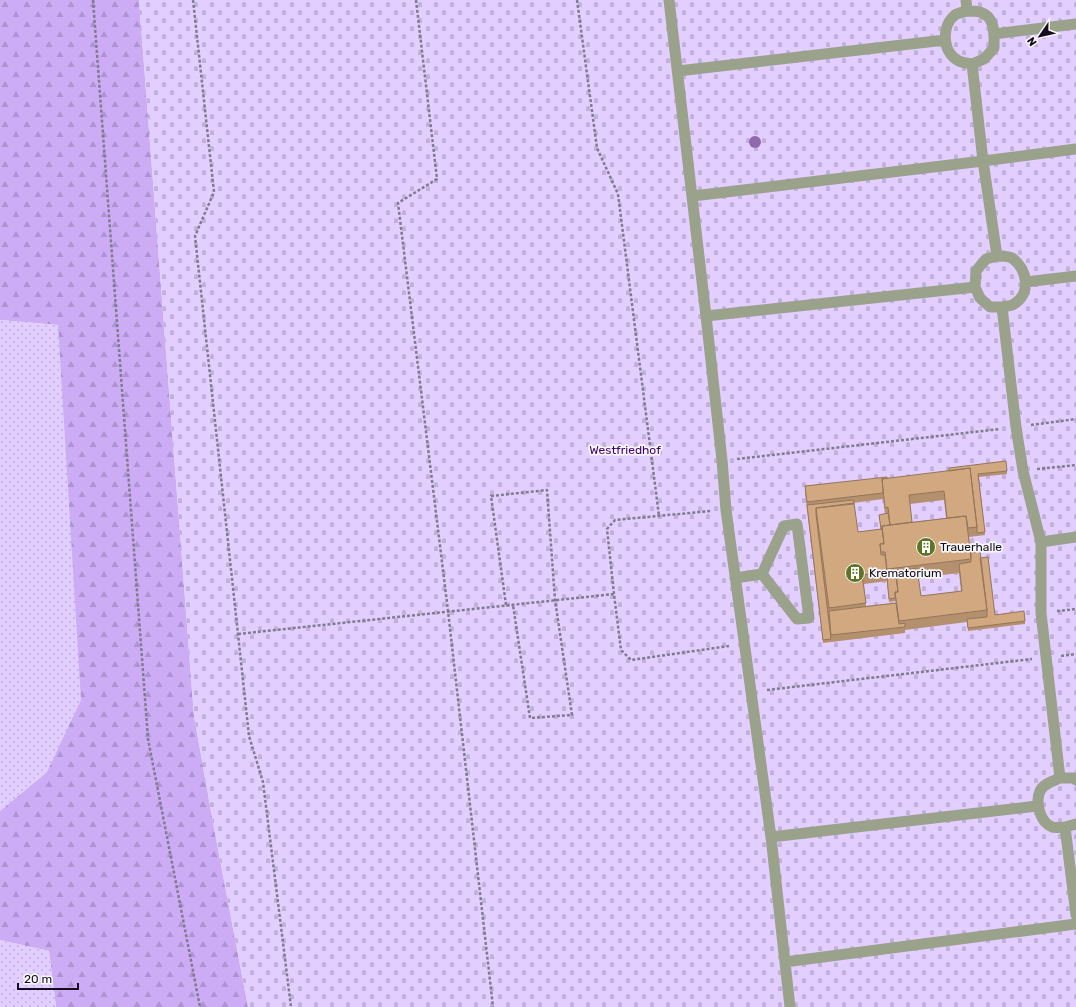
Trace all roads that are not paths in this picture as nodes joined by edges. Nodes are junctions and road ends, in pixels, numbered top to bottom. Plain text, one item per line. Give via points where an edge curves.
1 (669, 0) edge
2 (967, 5) edge
3 (1076, 24) edge
4 (994, 34) junction
5 (946, 40) junction
6 (972, 64) junction
7 (678, 71) junction
8 (1076, 148) edge
9 (983, 162) junction
10 (693, 196) junction
11 (997, 256) junction
12 (1076, 276) edge
13 (1026, 282) junction
14 (975, 287) junction
15 (1002, 307) junction
16 (706, 316) junction
17 (1076, 538) edge
18 (1041, 542) junction
19 (762, 574) junction
20 (735, 578) junction
21 (1060, 778) junction
22 (1076, 780) edge
23 (1037, 806) junction
24 (1076, 824) edge
25 (1065, 827) junction
26 (771, 837) junction
27 (1076, 915) edge
28 (1076, 924) edge
29 (784, 962) junction
30 (790, 1007) edge

1 - 7 lane
2 - 4 lane via 981,12 992,22
2 - 5 lane via 946,26
3 - 4 lane
4 - 6 lane via 994,48 984,59
5 - 6 lane via 948,51 959,61
5 - 7 lane
6 - 9 lane
7 - 10 lane
8 - 9 lane
9 - 10 lane
9 - 11 lane
10 - 16 lane
11 - 13 lane via 1011,257 1022,268
11 - 14 lane via 986,259 976,270
12 - 13 lane
13 - 15 lane via 1024,293 1014,304
14 - 15 lane via 980,298 990,307
14 - 16 lane
15 - 18 lane via 1023,471
16 - 20 lane
17 - 18 lane
18 - 21 lane via 1041,613
19 - 19 lane via 797,619 809,618 797,524 784,526
19 - 20 lane
20 - 26 lane
21 - 22 lane
21 - 23 lane via 1050,782 1040,791
23 - 25 lane via 1042,818 1052,827
23 - 26 lane
24 - 25 lane
25 - 27 lane
26 - 29 lane
28 - 29 lane
29 - 30 lane

